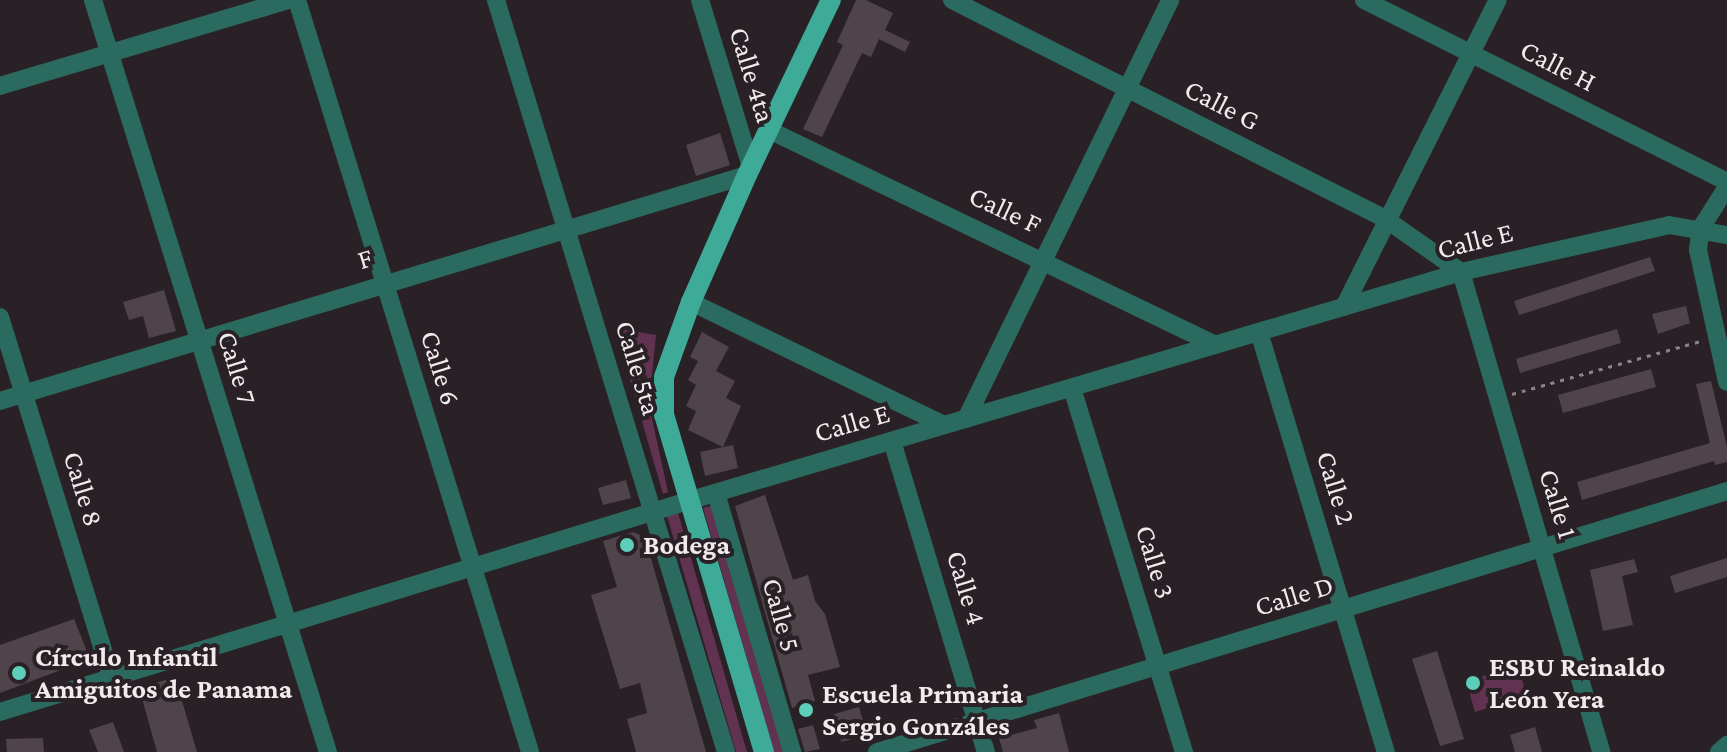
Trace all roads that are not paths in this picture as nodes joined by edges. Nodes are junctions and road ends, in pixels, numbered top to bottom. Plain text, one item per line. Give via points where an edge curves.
1 (93, 0) edge
2 (289, 0) edge
3 (297, 0) edge
4 (496, 0) edge
5 (700, 0) edge
6 (831, 0) edge
7 (952, 0) edge
8 (1170, 0) edge
9 (1364, 0) edge
10 (1498, 0) edge
11 (109, 52) junction
12 (1471, 54) junction
13 (0, 86) edge
14 (1126, 88) junction
15 (769, 130) junction
16 (749, 171) junction
17 (1727, 184) edge
18 (1387, 220) junction
19 (1701, 228) junction
20 (566, 229) junction
21 (1727, 235) edge
22 (1043, 259) junction
23 (1461, 272) junction
24 (385, 282) junction
25 (691, 302) junction
26 (1344, 307) junction
27 (0, 317) edge
28 (1259, 332) junction
29 (199, 340) junction
30 (1215, 345) junction
31 (1727, 382) edge
32 (1072, 388) junction
33 (24, 394) junction
34 (0, 401) edge
35 (966, 419) junction
36 (944, 425) junction
37 (892, 441) junction
38 (1727, 491) edge
39 (716, 493) junction
40 (688, 501) junction
41 (653, 512) junction
42 (1542, 550) junction
43 (473, 567) junction
44 (1343, 610) junction
45 (288, 624) junction
46 (1158, 668) junction
47 (112, 678) junction
48 (0, 712) edge
49 (977, 722) junction
50 (1727, 745) edge
51 (328, 752) edge
52 (530, 752) edge
53 (726, 752) edge
54 (764, 752) edge
55 (792, 752) edge
56 (877, 752) edge
57 (986, 752) edge
58 (1184, 752) edge
59 (1386, 752) edge
60 (1601, 752) edge
61 (1719, 752) edge

1 - 11 street, Calle 7
2 - 11 street
3 - 24 street, Calle 6
4 - 20 street, Calle 5ta
5 - 16 street, Calle 4ta
6 - 15 main road, Calle 5
7 - 14 street, Calle G
8 - 14 street
9 - 12 street, Calle H
10 - 12 street
11 - 13 street
11 - 29 street, Calle 7
12 - 17 street, Calle H
12 - 18 street
14 - 18 street, Calle G
14 - 22 street
15 - 16 main road, Calle 5
15 - 22 street, Calle F
16 - 20 street, F
16 - 25 main road, Calle 5
17 - 19 street
18 - 23 street, Calle G
18 - 26 street
19 - 21 street, Calle E
19 - 23 street, Calle E via 1669,225
19 - 31 street via 1701,273
20 - 24 street, F
20 - 41 street, Calle 5ta
22 - 30 street, Calle F
22 - 35 street
23 - 26 street, Calle E
23 - 42 street, Calle 1
24 - 29 street, F
24 - 43 street, Calle 6
25 - 36 street
25 - 40 main road, Calle 5 via 668,359 663,394
26 - 28 street, Calle E
27 - 33 street, Calle 8
28 - 30 street, Calle E
28 - 44 street, Calle 2
29 - 33 street, F
29 - 45 street, Calle 7
30 - 32 street, Calle E
32 - 35 street, Calle E
32 - 46 street, Calle 3
33 - 34 street, F
33 - 47 street, Calle 8
35 - 36 street, Calle E
36 - 37 street, Calle E
37 - 39 street, Calle E
37 - 49 street, Calle 4
38 - 42 street, Calle D
39 - 40 street, Calle E
39 - 55 street, Calle 5
40 - 41 street, Calle E
40 - 54 main road, Calle 5
41 - 43 street, Calle E
41 - 53 street, Calle 5ta
42 - 44 street, Calle D
42 - 60 street, Calle 1
43 - 45 street, Calle E
43 - 52 street, Calle 6
44 - 46 street, Calle D
44 - 59 street, Calle 2
45 - 47 street, Calle E
45 - 51 street, Calle 7
46 - 49 street, Calle D
46 - 58 street, Calle 3
47 - 48 street, Calle E
49 - 56 street, Calle D
49 - 57 street, Calle 4
50 - 61 street

